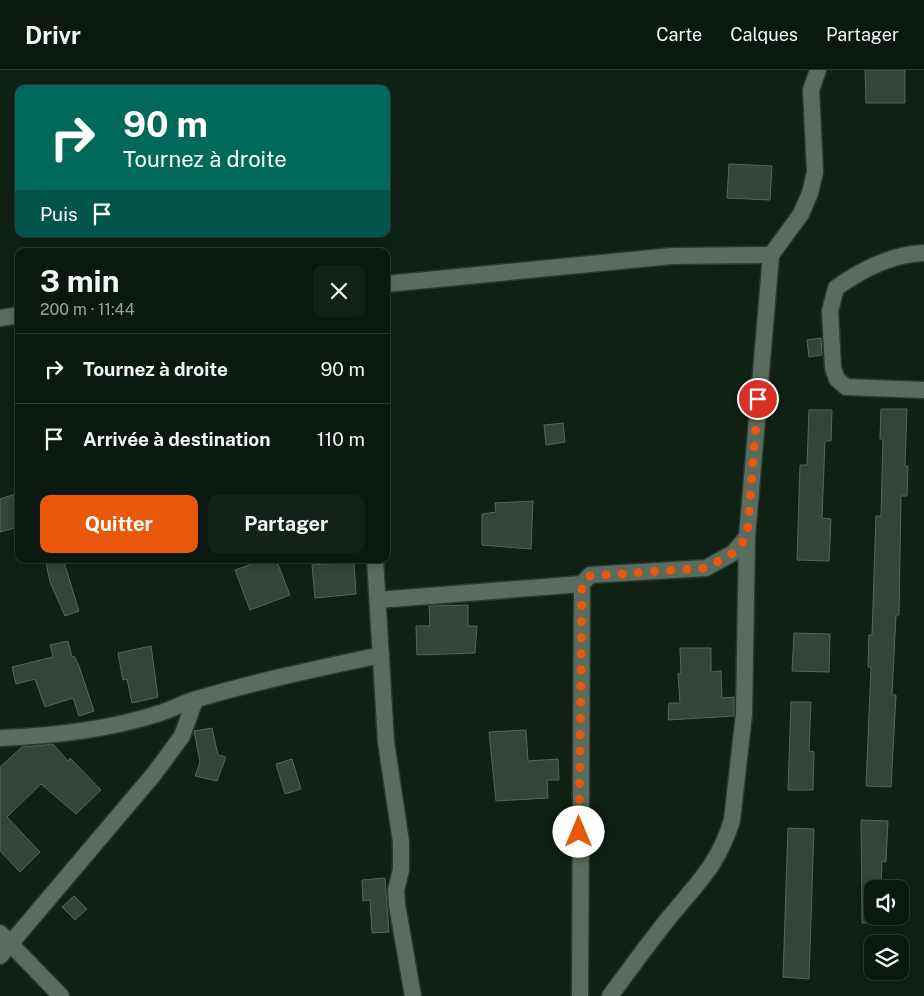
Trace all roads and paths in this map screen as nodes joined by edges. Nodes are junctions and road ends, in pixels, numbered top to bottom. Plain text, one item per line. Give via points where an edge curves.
1 (818, 70) edge
2 (924, 253) edge
3 (771, 255) junction
4 (390, 284) edge
5 (15, 316) edge
6 (0, 318) edge
7 (924, 390) edge
8 (747, 537) junction
9 (375, 563) edge
10 (582, 584) junction
11 (378, 600) junction
12 (381, 655) junction
13 (195, 700) junction
14 (0, 738) edge
15 (4, 944) edge
16 (61, 996) edge
17 (413, 996) edge
18 (580, 996) edge
19 (610, 996) edge

1 - 3 street via 811,90 815,172 810,193 800,214
2 - 7 street via 894,258 852,277 836,288 830,311 836,379 846,387
3 - 4 street via 672,256
3 - 8 street
5 - 6 street
8 - 10 street via 733,553 706,568 590,576
8 - 19 street via 744,714 732,820 707,874 675,910
9 - 11 street
10 - 11 street
10 - 18 street
11 - 12 street
12 - 13 street
12 - 17 street via 386,742 400,842 397,905
13 - 14 street via 157,714 100,728 38,737
13 - 15 street via 182,736 154,774
15 - 16 street

